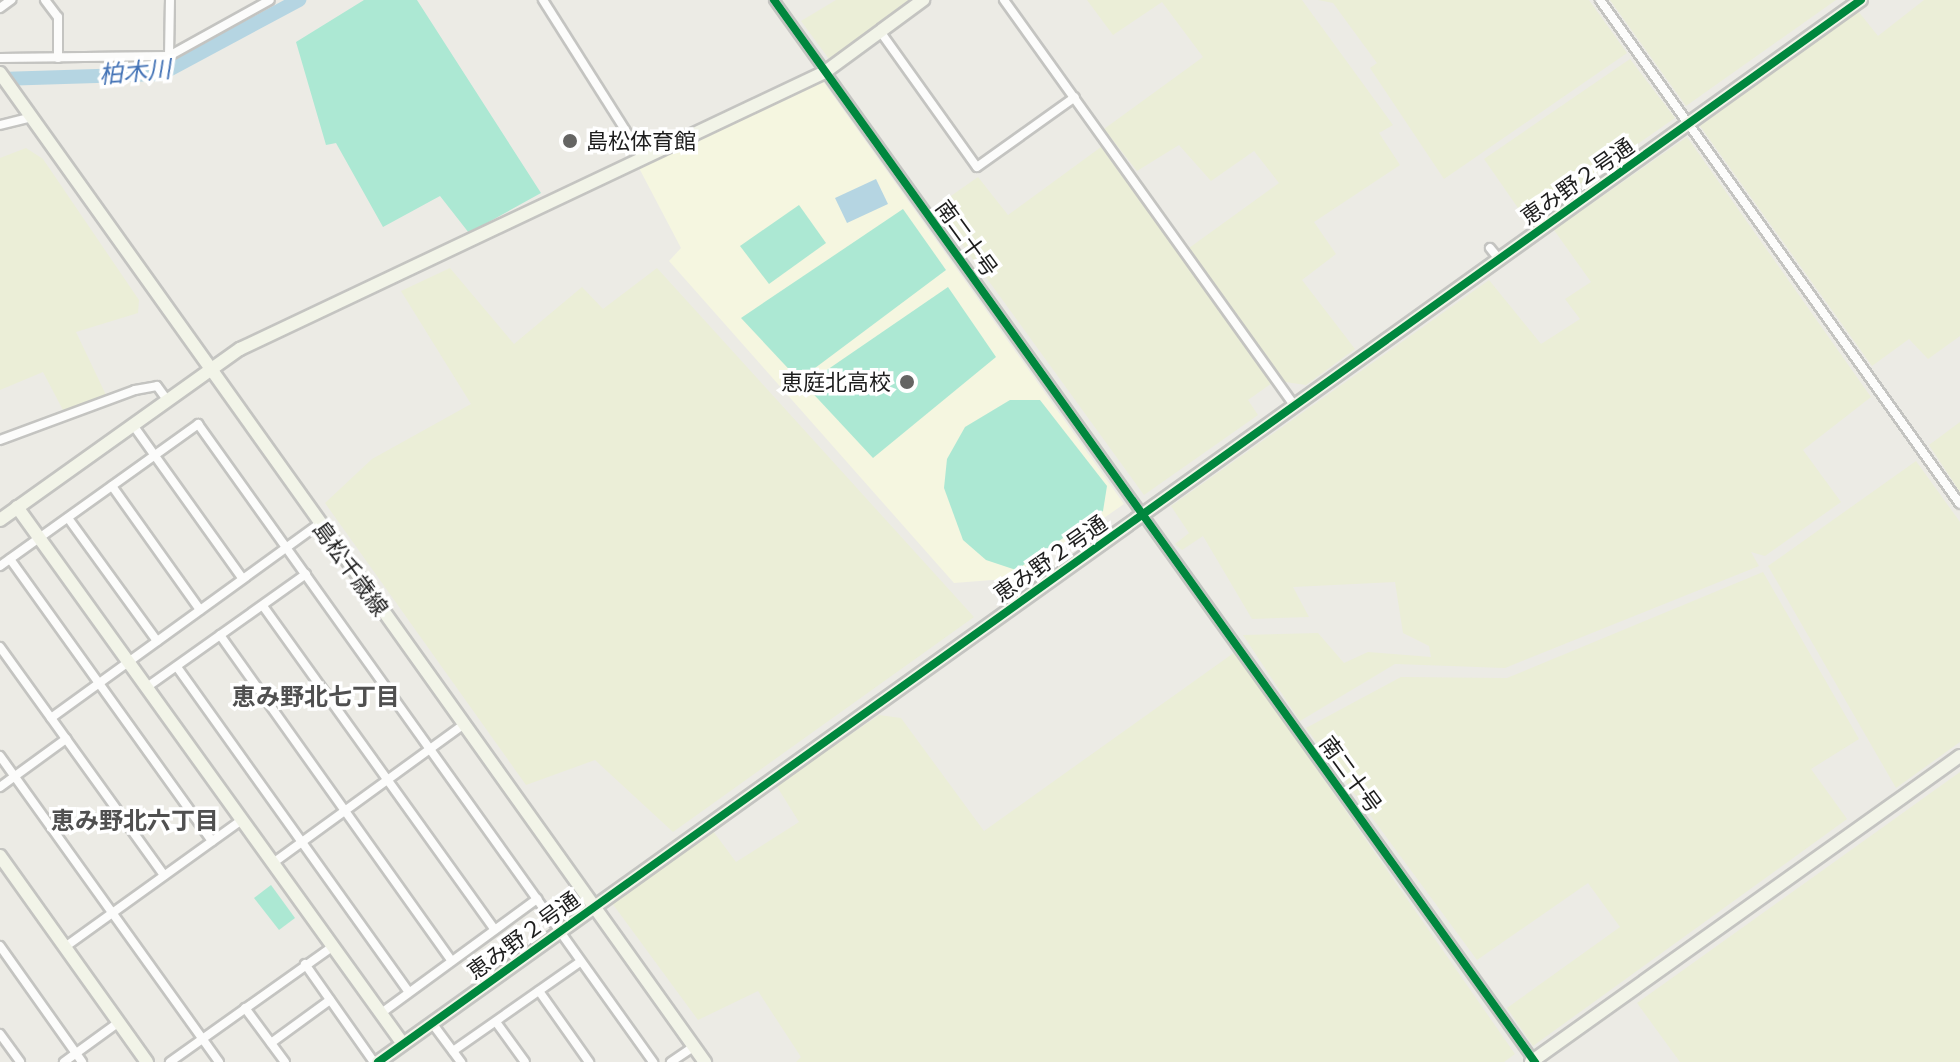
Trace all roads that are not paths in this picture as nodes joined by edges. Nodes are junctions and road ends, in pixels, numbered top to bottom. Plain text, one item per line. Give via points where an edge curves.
1 (11, 0) edge
2 (45, 0) edge
3 (170, 0) edge
4 (270, 0) edge
5 (543, 0) edge
6 (774, 0) edge
7 (923, 0) edge
8 (1004, 0) edge
9 (1600, 0) edge
10 (1861, 0) edge
11 (252, 4) edge
12 (0, 8) edge
13 (882, 34) junction
14 (169, 56) junction
15 (0, 58) edge
16 (58, 58) junction
17 (825, 72) junction
18 (0, 73) edge
19 (1075, 97) junction
20 (32, 117) junction
21 (1685, 119) junction
22 (0, 125) edge
23 (643, 158) junction
24 (210, 370) junction
25 (167, 400) junction
26 (1292, 401) junction
27 (133, 425) junction
28 (0, 440) edge
29 (155, 456) junction
30 (112, 486) junction
31 (1960, 504) edge
32 (17, 507) junction
33 (1140, 510) junction
34 (68, 518) junction
35 (0, 520) edge
36 (320, 523) junction
37 (40, 537) junction
38 (287, 548) junction
39 (10, 559) junction
40 (0, 566) edge
41 (306, 574) junction
42 (243, 579) junction
43 (263, 606) junction
44 (200, 610) junction
45 (220, 635) junction
46 (157, 641) junction
47 (0, 647) edge
48 (128, 661) junction
49 (177, 667) junction
50 (98, 683) junction
51 (147, 687) junction
52 (51, 718) junction
53 (463, 725) junction
54 (66, 739) junction
55 (430, 749) junction
56 (0, 756) edge
57 (1960, 756) edge
58 (14, 776) junction
59 (387, 780) junction
60 (0, 787) edge
61 (344, 810) junction
62 (242, 820) junction
63 (212, 841) junction
64 (302, 842) junction
65 (0, 856) edge
66 (273, 863) junction
67 (164, 875) junction
68 (537, 899) junction
69 (594, 906) junction
70 (112, 912) junction
71 (495, 930) junction
72 (559, 930) junction
73 (0, 946) edge
74 (333, 946) junction
75 (65, 947) junction
76 (452, 961) junction
77 (580, 962) junction
78 (305, 964) junction
79 (539, 991) junction
80 (409, 992) junction
81 (330, 1000) junction
82 (245, 1008) junction
83 (380, 1014) junction
84 (119, 1022) junction
85 (496, 1022) junction
86 (432, 1023) junction
87 (0, 1034) edge
88 (203, 1039) junction
89 (271, 1043) junction
90 (403, 1044) junction
91 (693, 1047) junction
92 (453, 1051) junction
93 (76, 1053) junction
94 (1533, 1061) edge
95 (20, 1062) edge
96 (64, 1062) edge
97 (82, 1062) edge
98 (147, 1062) edge
99 (170, 1062) edge
100 (219, 1062) edge
101 (285, 1062) edge
102 (376, 1062) edge
103 (461, 1062) edge
104 (525, 1062) edge
105 (589, 1062) edge
106 (653, 1062) edge
107 (671, 1062) edge
108 (705, 1062) edge

1 - 12 street
2 - 16 street via 58,17
3 - 14 street
4 - 11 street
5 - 23 street
6 - 17 street, 南二十号
7 - 13 street
8 - 19 street
9 - 21 street
10 - 21 street, 恵み野２号通
11 - 14 street
13 - 17 street
13 - 19 street via 977,167
14 - 16 street
15 - 16 street
17 - 23 street
17 - 33 street, 南二十号
18 - 20 street, 島松千歳線
19 - 26 street
20 - 22 street
20 - 24 street, 島松千歳線
21 - 26 street, 恵み野２号通
21 - 31 street
23 - 24 street via 240,349
24 - 25 street
24 - 36 street, 島松千歳線
25 - 27 street
25 - 28 street via 157,386 135,390
26 - 33 street, 恵み野２号通
27 - 29 street
27 - 32 street
29 - 30 street
29 - 38 street via 198,424
29 - 42 street
30 - 34 street
30 - 44 street
32 - 35 street
32 - 37 street
33 - 69 street, 恵み野２号通
33 - 94 street, 南二十号
34 - 37 street
34 - 46 street
36 - 38 street
36 - 53 street, 島松千歳線
37 - 39 street
37 - 48 street
38 - 41 street
38 - 42 street
39 - 40 street
39 - 50 street
41 - 43 street
41 - 55 street
42 - 44 street
43 - 45 street
43 - 59 street
44 - 46 street
45 - 49 street
45 - 61 street
46 - 48 street
47 - 52 street
48 - 50 street
48 - 51 street
49 - 51 street
49 - 64 street
50 - 52 street
50 - 63 street
51 - 62 street
52 - 54 street
53 - 55 street
53 - 69 street, 島松千歳線
54 - 58 street
54 - 67 street
55 - 59 street
55 - 68 street
56 - 58 street
57 - 94 street
58 - 60 street
58 - 70 street
59 - 61 street
59 - 71 street
61 - 64 street
61 - 76 street
62 - 63 street
62 - 66 street
63 - 67 street
64 - 66 street
64 - 80 street
65 - 75 street
66 - 74 street
67 - 70 street
68 - 71 street
68 - 72 street
69 - 72 street, 恵み野２号通
69 - 91 street, 島松千歳線
70 - 75 street
70 - 88 street
71 - 76 street
72 - 77 street
72 - 86 street, 恵み野２号通
73 - 93 street
74 - 78 street
74 - 83 street
75 - 84 street
76 - 80 street
77 - 79 street
77 - 106 street
78 - 81 street
78 - 82 street
79 - 85 street
79 - 105 street
80 - 83 street
81 - 89 street
81 - 102 street
82 - 88 street
82 - 89 street
83 - 90 street
84 - 93 street
84 - 98 street
85 - 92 street
85 - 104 street
86 - 90 street, 恵み野２号通
86 - 92 street
87 - 95 street
88 - 99 street
88 - 100 street
89 - 101 street
90 - 102 street, 恵み野２号通
91 - 107 street
91 - 108 street, 島松千歳線
92 - 103 street
93 - 96 street
93 - 97 street

